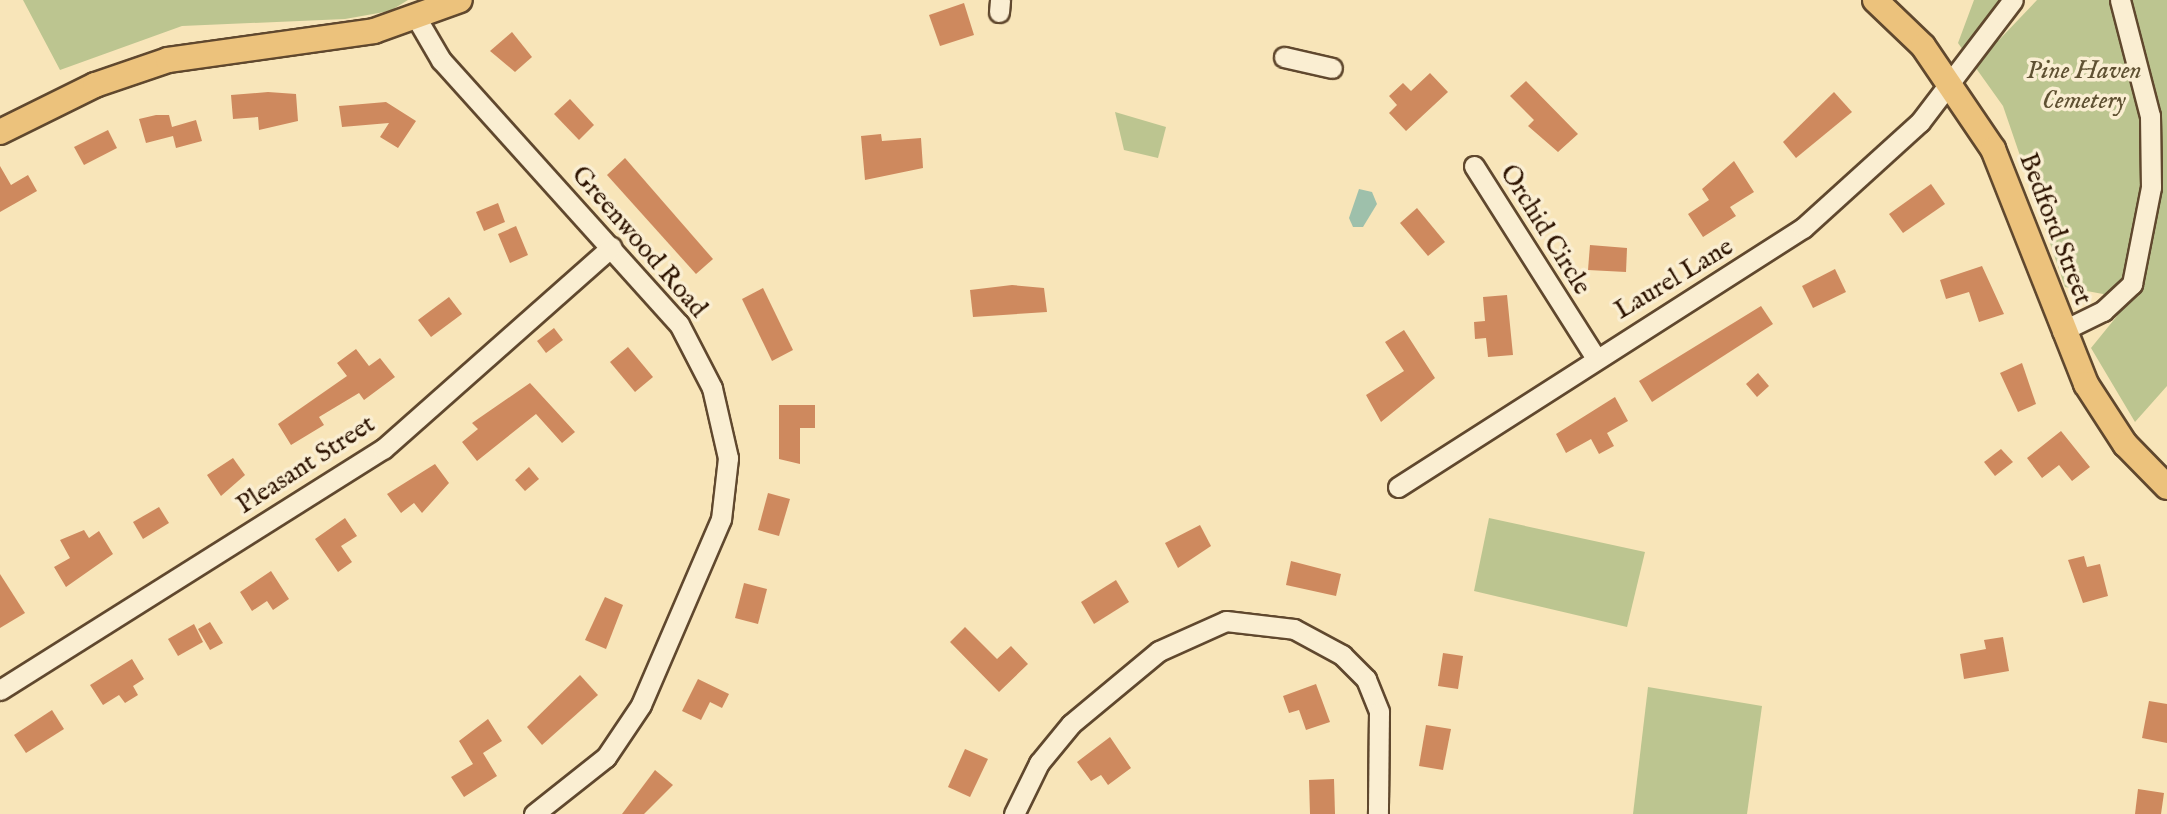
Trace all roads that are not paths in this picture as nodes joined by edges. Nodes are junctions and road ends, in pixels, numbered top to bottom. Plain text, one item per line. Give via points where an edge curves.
1 (1875, 0) edge
2 (2013, 0) edge
3 (2120, 0) edge
4 (456, 1) edge
5 (417, 19) junction
6 (1284, 57) dead end
7 (1332, 68) dead end
8 (1951, 84) junction
9 (0, 132) edge
10 (1474, 166) dead end
11 (2159, 189) edge
12 (611, 247) junction
13 (2062, 331) junction
14 (1595, 357) junction
15 (1398, 487) dead end
16 (2167, 487) edge
17 (0, 690) edge
18 (534, 814) edge
19 (1014, 814) edge
20 (1378, 814) edge

1 - 8 main road, Bedford Street
2 - 8 street, Laurel Lane
3 - 11 street via 2150,116
4 - 5 main road
5 - 9 main road via 355,35 169,60 95,85
5 - 12 street, Greenwood Road via 441,60
6 - 7 street
8 - 13 main road, Bedford Street via 2008,182
8 - 14 street, Laurel Lane via 1910,131 1803,228
10 - 14 street, Orchid Circle
11 - 13 street via 2132,285 2103,311
12 - 17 street, Pleasant Street via 383,449
12 - 18 street, Greenwood Road via 679,324 712,388 727,458 721,519 628,727 606,757
13 - 16 main road, Bedford Street via 2100,412
14 - 15 street, Laurel Lane
19 - 20 street via 1039,764 1071,724 1159,651 1226,621 1294,629 1360,671 1379,712

